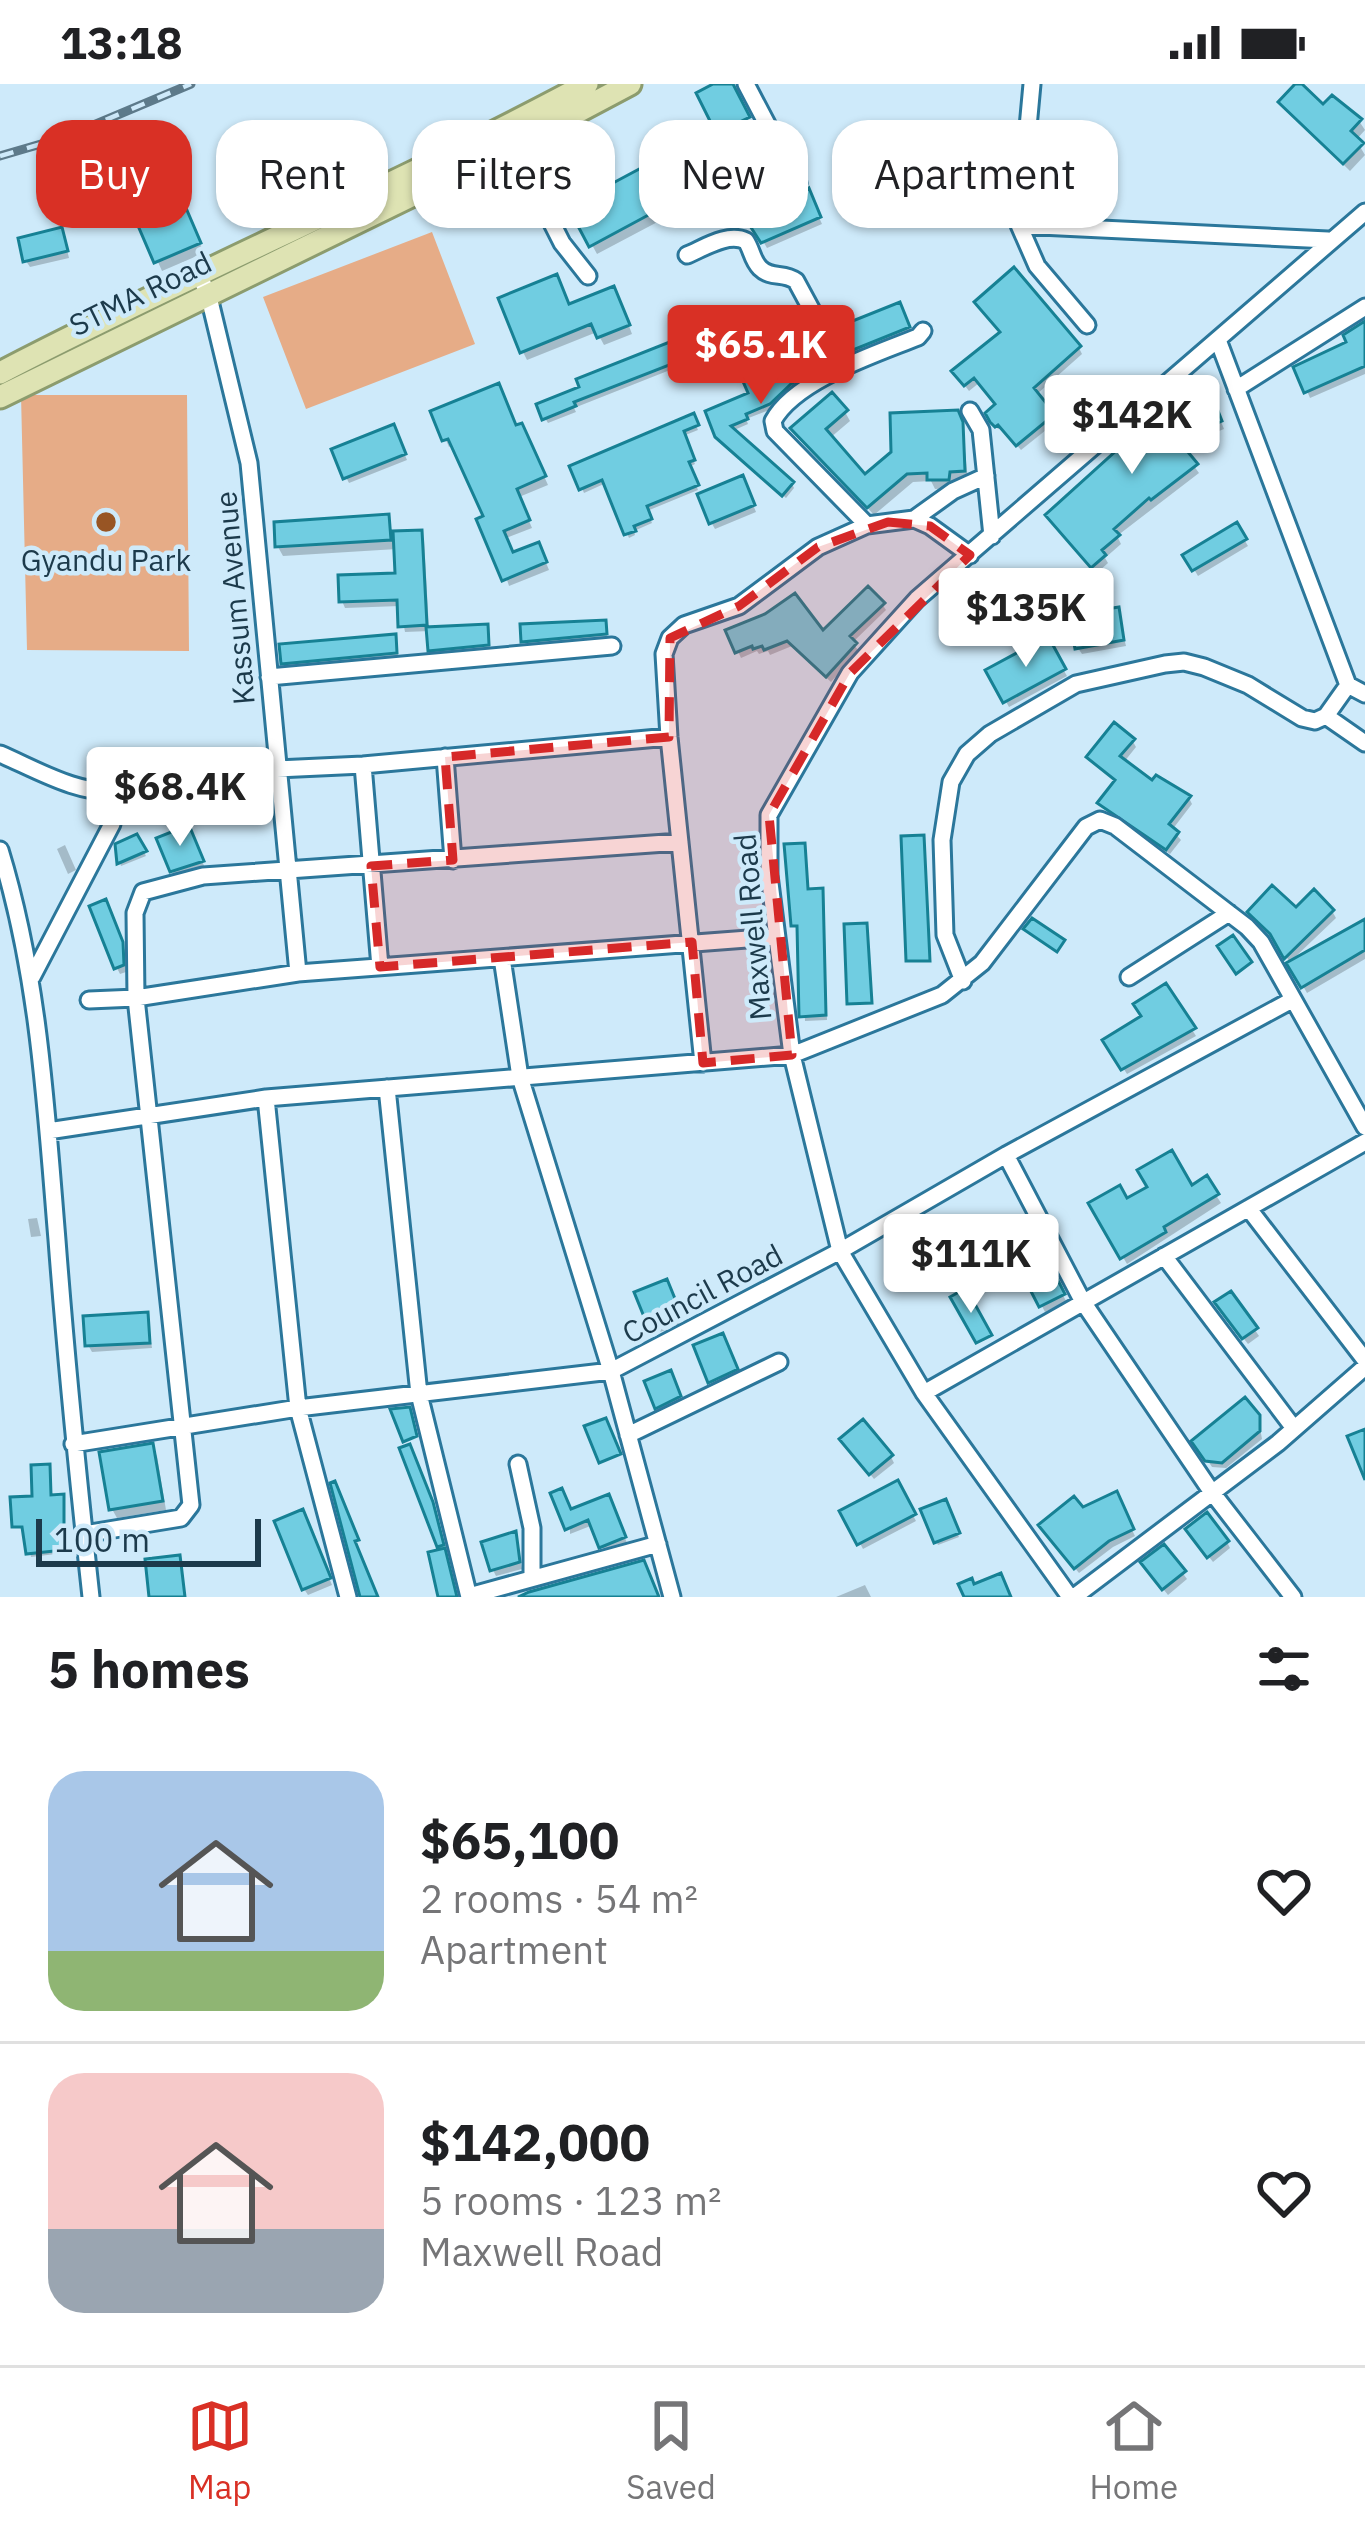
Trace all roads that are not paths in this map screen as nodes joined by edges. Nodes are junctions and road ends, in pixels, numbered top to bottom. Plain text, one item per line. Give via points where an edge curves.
1 (587, 84) edge
2 (630, 84) edge
3 (746, 84) edge
4 (1032, 84) edge
5 (562, 120) edge
6 (765, 120) edge
7 (1028, 120) edge
8 (412, 190) edge
9 (1365, 212) edge
10 (554, 228) edge
11 (1020, 228) edge
12 (1081, 228) edge
13 (1328, 240) junction
14 (687, 255) dead end
15 (588, 276) dead end
16 (202, 282) junction
17 (1365, 308) edge
18 (1087, 325) dead end
19 (923, 332) dead end
20 (1218, 340) junction
21 (843, 368) junction
22 (0, 374) edge
23 (1236, 389) junction
24 (0, 398) edge
25 (970, 411) dead end
26 (986, 476) junction
27 (914, 519) junction
28 (867, 525) junction
29 (992, 536) junction
30 (970, 555) junction
31 (612, 646) dead end
32 (268, 677) junction
33 (1348, 685) junction
34 (1365, 694) edge
35 (1326, 716) junction
36 (669, 737) junction
37 (1365, 743) edge
38 (0, 754) edge
39 (445, 757) junction
40 (363, 765) junction
41 (277, 769) junction
42 (169, 779) dead end
43 (112, 824) dead end
44 (680, 842) junction
45 (0, 850) edge
46 (453, 860) junction
47 (371, 866) junction
48 (288, 872) junction
49 (1229, 913) junction
50 (775, 937) junction
51 (692, 942) junction
52 (502, 958) junction
53 (380, 967) junction
54 (298, 973) junction
55 (32, 977) junction
56 (1129, 977) dead end
57 (963, 981) junction
58 (136, 998) junction
59 (89, 1000) dead end
60 (1292, 1000) junction
61 (792, 1055) junction
62 (703, 1063) junction
63 (520, 1077) junction
64 (387, 1088) junction
65 (266, 1098) junction
66 (147, 1116) junction
67 (1365, 1127) edge
68 (48, 1131) junction
69 (1365, 1142) edge
70 (1006, 1155) junction
71 (1250, 1209) junction
72 (840, 1251) junction
73 (1164, 1256) junction
74 (1083, 1302) junction
75 (779, 1362) dead end
76 (1365, 1364) edge
77 (611, 1371) junction
78 (924, 1393) junction
79 (419, 1394) junction
80 (298, 1408) junction
81 (184, 1425) junction
82 (1293, 1427) junction
83 (628, 1435) junction
84 (73, 1444) junction
85 (518, 1464) dead end
86 (1211, 1491) junction
87 (84, 1534) junction
88 (658, 1544) junction
89 (532, 1577) junction
90 (469, 1596) edge
91 (91, 1597) edge
92 (348, 1597) edge
93 (672, 1597) edge
94 (1072, 1597) edge
95 (1293, 1597) edge

1 - 16 main road, STMA Road
2 - 5 main road, STMA Road
3 - 6 street
4 - 7 street
8 - 16 main road, STMA Road
9 - 13 street, Maxwell Road
10 - 15 street
11 - 18 street via 1037,266
12 - 13 street
13 - 20 street, Maxwell Road
14 - 21 street via 727,239 746,241 763,270 796,281
16 - 22 main road, STMA Road
16 - 24 main road, STMA Road
16 - 32 street, Kassum Avenue via 249,463
17 - 23 street
19 - 21 street
20 - 23 street
20 - 29 street, Maxwell Road
21 - 28 street via 786,404 773,422
23 - 33 street
25 - 26 street via 981,430
26 - 27 street
26 - 29 street
27 - 28 street
27 - 30 street
28 - 36 street via 818,548 739,606 670,638
29 - 30 street, Maxwell Road
30 - 50 street, Maxwell Road via 850,673 769,815
31 - 32 street
32 - 41 street, Kassum Avenue
33 - 34 street
33 - 35 street
35 - 37 street
35 - 57 street via 1302,718 1184,662 1076,684 990,734 951,782 942,840 945,934
36 - 39 street
36 - 44 street
38 - 42 street via 102,791
39 - 40 street
39 - 46 street
40 - 41 street
40 - 47 street
41 - 48 street, Kassum Avenue
43 - 55 street
44 - 46 street
44 - 51 street
45 - 55 street
46 - 47 street
47 - 48 street
47 - 53 street
48 - 54 street, Kassum Avenue
48 - 58 street via 203,875 143,892 135,913
49 - 56 street
49 - 57 street via 1100,820 1085,827
49 - 60 street via 1261,942
50 - 51 street
50 - 61 street, Maxwell Road
51 - 52 street
51 - 62 street
52 - 53 street
52 - 63 street
53 - 54 street
54 - 58 street
55 - 68 street
57 - 61 street
58 - 59 street
58 - 66 street
60 - 67 street
60 - 70 street, Council Road
61 - 62 street
61 - 72 street, Maxwell Road
62 - 63 street
63 - 64 street
63 - 77 street
64 - 65 street
64 - 79 street
65 - 66 street
65 - 80 street
66 - 68 street
66 - 81 street
68 - 84 street
69 - 71 street
70 - 72 street, Council Road
70 - 74 street
71 - 73 street
71 - 76 street
72 - 77 street, Council Road
72 - 78 street, Maxwell Road
73 - 74 street
73 - 82 street
74 - 78 street
74 - 86 street
75 - 83 street
76 - 82 street
77 - 79 street, Council Road
77 - 83 street
78 - 94 street, Maxwell Road
79 - 80 street, Council Road
79 - 90 street
80 - 81 street, Council Road
80 - 92 street
81 - 84 street, Council Road
81 - 87 street via 189,1512
82 - 86 street
83 - 88 street
84 - 87 street
85 - 89 street via 532,1528
86 - 94 street
86 - 95 street
87 - 91 street
88 - 89 street
88 - 93 street
89 - 90 street

